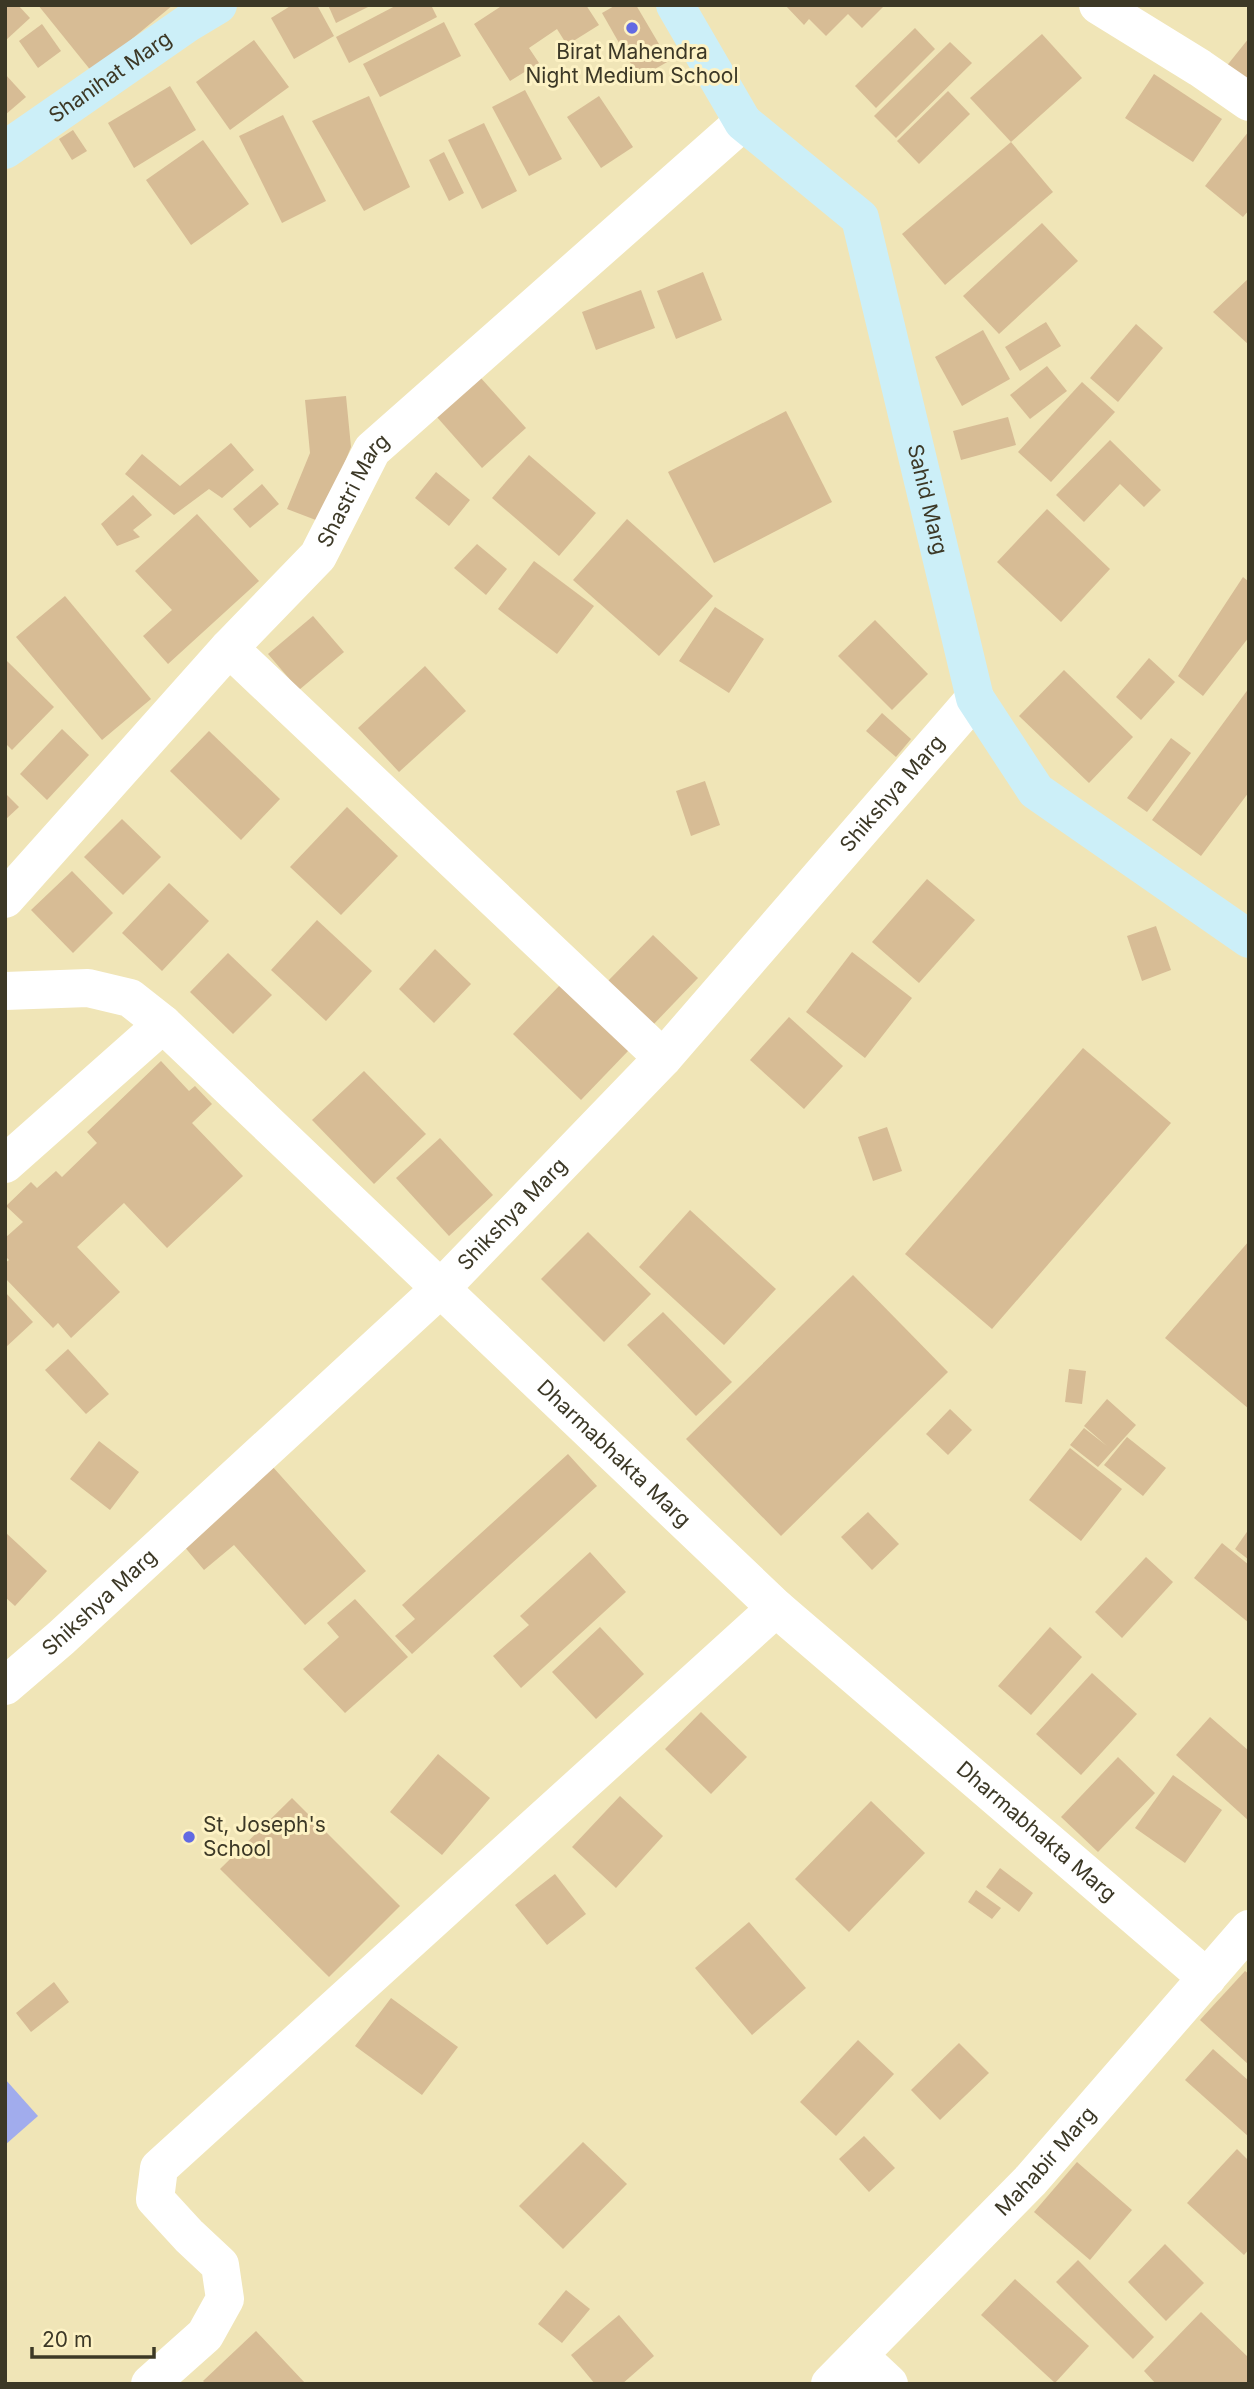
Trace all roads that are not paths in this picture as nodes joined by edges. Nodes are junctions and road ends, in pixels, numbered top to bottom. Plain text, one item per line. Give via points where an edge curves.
1 (218, 5) edge
2 (675, 5) edge
3 (1098, 5) edge
4 (1249, 102) edge
5 (743, 122) junction
6 (5, 150) edge
7 (229, 648) junction
8 (975, 698) junction
9 (5, 899) edge
10 (1249, 939) edge
11 (5, 990) edge
12 (163, 1024) junction
13 (663, 1058) junction
14 (5, 1164) edge
15 (441, 1288) junction
16 (776, 1608) junction
17 (5, 1686) edge
18 (1249, 1929) edge
19 (1207, 1978) junction
20 (859, 2356) junction
21 (150, 2384) edge
22 (830, 2384) edge
23 (888, 2384) edge

1 - 6 main road, Shanihat Marg
2 - 5 main road, Sahid Marg
3 - 4 street
5 - 7 street, Shastri Marg via 372,450 318,556
5 - 8 main road, Sahid Marg via 860,218
7 - 9 street, Shastri Marg
7 - 13 street
8 - 10 main road, Sahid Marg via 1036,791
8 - 13 street, Shikshya Marg
11 - 12 street, Dharmabhakta Marg via 88,988 130,998
12 - 14 street
12 - 15 street, Dharmabhakta Marg
13 - 15 street, Shikshya Marg
15 - 16 street, Dharmabhakta Marg
15 - 17 street, Shikshya Marg
16 - 19 street, Dharmabhakta Marg
16 - 21 street via 159,2168 155,2199 220,2265 225,2299 205,2335
18 - 19 street, Mahabir Marg
19 - 20 street, Mahabir Marg via 1030,2181
20 - 22 street, Mahabir Marg
20 - 23 street

